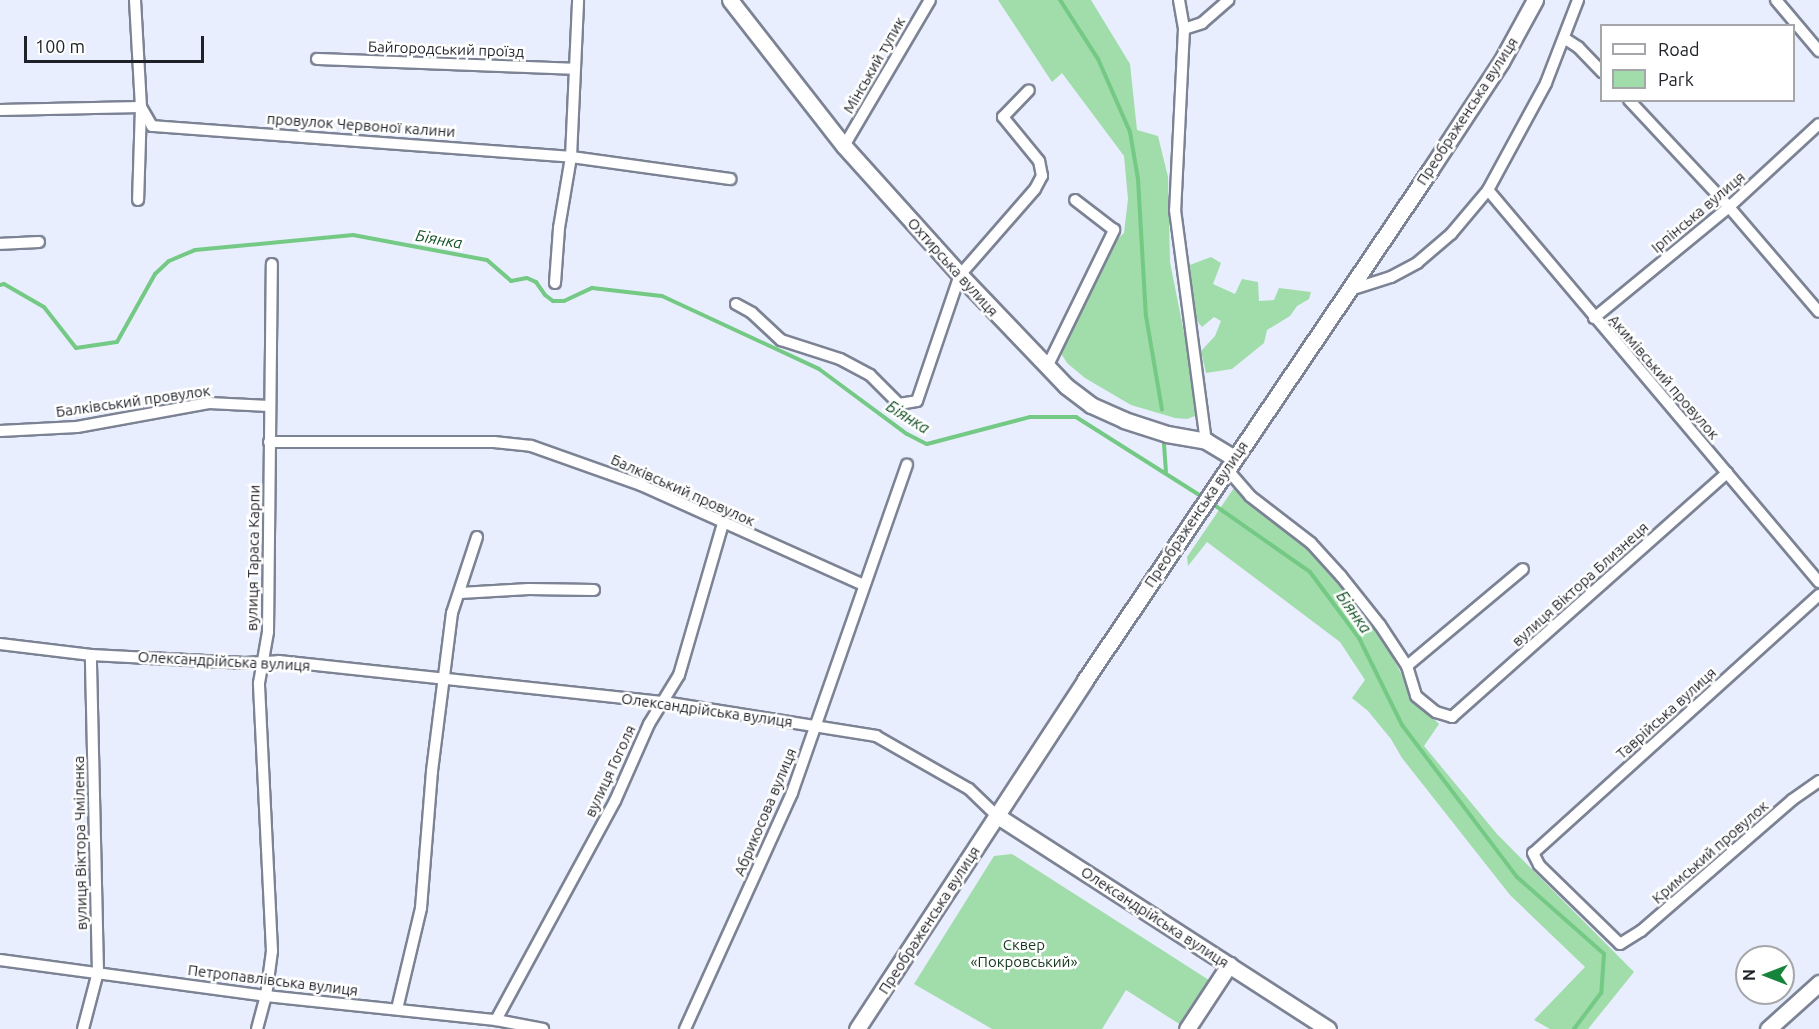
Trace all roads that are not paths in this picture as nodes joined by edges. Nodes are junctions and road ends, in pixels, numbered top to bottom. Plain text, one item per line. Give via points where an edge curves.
1 (135, 0) edge
2 (578, 0) edge
3 (730, 0) edge
4 (930, 0) edge
5 (1179, 0) edge
6 (1228, 0) edge
7 (1535, 0) edge
8 (1578, 0) edge
9 (1776, 0) edge
10 (1184, 29) junction
11 (1564, 38) junction
12 (1819, 51) edge
13 (317, 59) dead end
14 (574, 69) junction
15 (1600, 70) edge
16 (1029, 90) dead end
17 (1631, 102) edge
18 (141, 107) junction
19 (0, 110) edge
20 (1819, 124) edge
21 (844, 146) junction
22 (571, 157) junction
23 (730, 178) dead end
24 (1488, 190) junction
25 (138, 200) dead end
26 (1075, 200) dead end
27 (1729, 207) junction
28 (39, 242) dead end
29 (0, 244) edge
30 (272, 264) dead end
31 (960, 275) junction
32 (555, 283) dead end
33 (1347, 291) junction
34 (736, 304) dead end
35 (1819, 312) edge
36 (1594, 318) junction
37 (1047, 367) junction
38 (269, 406) junction
39 (0, 431) edge
40 (1206, 441) junction
41 (269, 442) junction
42 (907, 465) dead end
43 (1226, 469) junction
44 (1727, 473) junction
45 (723, 524) junction
46 (477, 537) dead end
47 (1523, 569) dead end
48 (1819, 582) edge
49 (863, 585) junction
50 (594, 590) dead end
51 (460, 592) junction
52 (1819, 595) edge
53 (0, 644) edge
54 (91, 655) junction
55 (263, 662) junction
56 (1407, 666) junction
57 (442, 680) junction
58 (664, 702) junction
59 (817, 726) junction
60 (1819, 781) edge
61 (996, 815) junction
62 (1620, 944) joint
63 (0, 960) edge
64 (1229, 965) junction
65 (98, 972) junction
66 (1819, 983) edge
67 (266, 996) junction
68 (397, 1009) junction
69 (496, 1020) junction
70 (83, 1029) edge
71 (257, 1029) edge
72 (543, 1029) edge
73 (685, 1029) edge
74 (857, 1029) edge
75 (1187, 1029) edge
76 (1328, 1029) edge
77 (1768, 1029) edge

1 - 18 street
2 - 14 street
3 - 21 street, Охтирська вулиця
4 - 21 street, Мінський тупик
5 - 10 street
6 - 10 street via 1202,23
7 - 33 street, Преображенська вулиця via 1501,62
8 - 11 street
9 - 12 street
10 - 40 street via 1175,210
11 - 15 street
11 - 24 street via 1546,83
13 - 14 street, Байгородський проїзд
14 - 22 street
16 - 31 street via 1003,117 1039,161 1042,176
17 - 27 street
18 - 19 street
18 - 22 street, провулок Червоної калини via 152,126
18 - 25 street
20 - 27 street, Ірпінська вулиця
21 - 31 street, Охтирська вулиця
22 - 23 street, провулок Червоної калини
22 - 32 street
24 - 33 street via 1451,234 1418,263 1391,277
24 - 36 street, Акимівський провулок
26 - 37 street via 1114,230
27 - 35 street
27 - 36 street, Ірпінська вулиця
28 - 29 street
30 - 38 street, вулиця Тараса Карпи
31 - 34 street via 917,401 898,404 870,375 840,358 782,340
31 - 37 street, Охтирська вулиця
33 - 43 street, Преображенська вулиця
36 - 44 street, Акимівський провулок
37 - 40 street, Охтирська вулиця via 1091,405 1158,431
38 - 39 street, Балківський провулок via 209,404 77,427
38 - 41 street, вулиця Тараса Карпи
40 - 43 street, Охтирська вулиця
41 - 45 street, Балківський провулок via 494,442 531,446 641,485
41 - 55 street, вулиця Тараса Карпи via 268,632
42 - 49 street, Абрикосова вулиця
43 - 56 street via 1250,496 1311,543 1380,625
43 - 61 street, Преображенська вулиця
44 - 48 street, Акимівський провулок
44 - 56 street, вулиця Віктора Близнеця via 1452,717 1436,712 1416,696
45 - 49 street, Балківський провулок
45 - 58 street, вулиця Гоголя via 679,675
46 - 51 street
47 - 56 street
49 - 59 street, Абрикосова вулиця
50 - 51 street
51 - 57 street via 452,613
52 - 62 street, Таврійська вулиця via 1533,853 1539,865
53 - 54 street, Олександрійська вулиця
54 - 55 street, Олександрійська вулиця
54 - 65 street, вулиця Віктора Чміленка
55 - 57 street, Олександрійська вулиця
55 - 67 street, вулиця Тараса Карпи via 259,683 272,951
57 - 58 street, Олександрійська вулиця
57 - 68 street via 421,908
58 - 59 street, Олександрійська вулиця
58 - 69 street, вулиця Гоголя
59 - 61 street, Олександрійська вулиця via 876,736 969,789
59 - 73 street, Абрикосова вулиця via 792,793
60 - 62 street, Кримський провулок via 1641,932
61 - 64 street, Олександрійська вулиця
61 - 74 street, Преображенська вулиця
63 - 65 street, Петропавлівська вулиця
64 - 75 street
64 - 76 street, Олександрійська вулиця
65 - 67 street, Петропавлівська вулиця
65 - 70 street, вулиця Віктора Чміленка
66 - 77 street
67 - 68 street, Петропавлівська вулиця
67 - 71 street, вулиця Тараса Карпи
68 - 69 street, Петропавлівська вулиця
69 - 72 street, Петропавлівська вулиця

